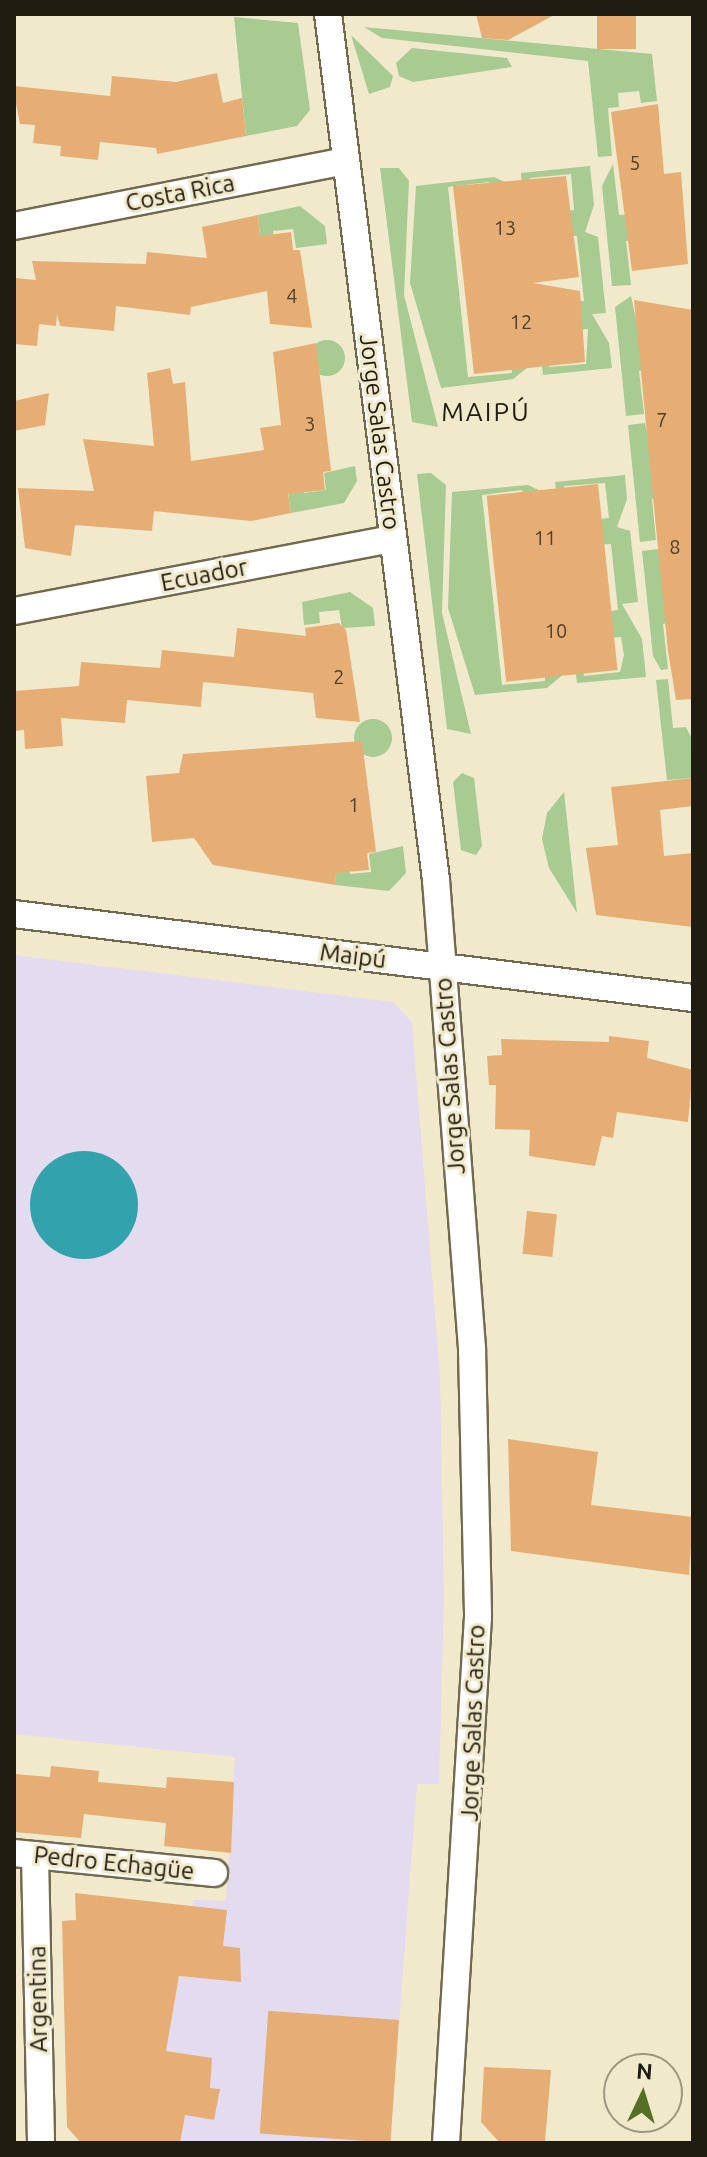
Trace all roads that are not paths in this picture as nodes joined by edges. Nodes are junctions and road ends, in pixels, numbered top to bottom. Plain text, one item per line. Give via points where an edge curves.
1 (328, 14) edge
2 (346, 161) junction
3 (14, 226) edge
4 (393, 539) junction
5 (14, 611) edge
6 (14, 914) edge
7 (442, 967) junction
8 (693, 998) edge
9 (24, 1854) edge
10 (214, 1873) dead end
11 (25, 1950) edge
12 (41, 2143) edge
13 (446, 2143) edge

1 - 2 street, Jorge Salas Castro
2 - 3 street, Costa Rica
2 - 4 street, Jorge Salas Castro
4 - 5 street, Ecuador
4 - 7 street, Jorge Salas Castro
6 - 7 street, Maipú
7 - 8 street, Maipú
7 - 13 street, Jorge Salas Castro via 472,1349 478,1617
9 - 10 street, Pedro Echagüe
9 - 11 street, Argentina
11 - 12 street, Argentina

